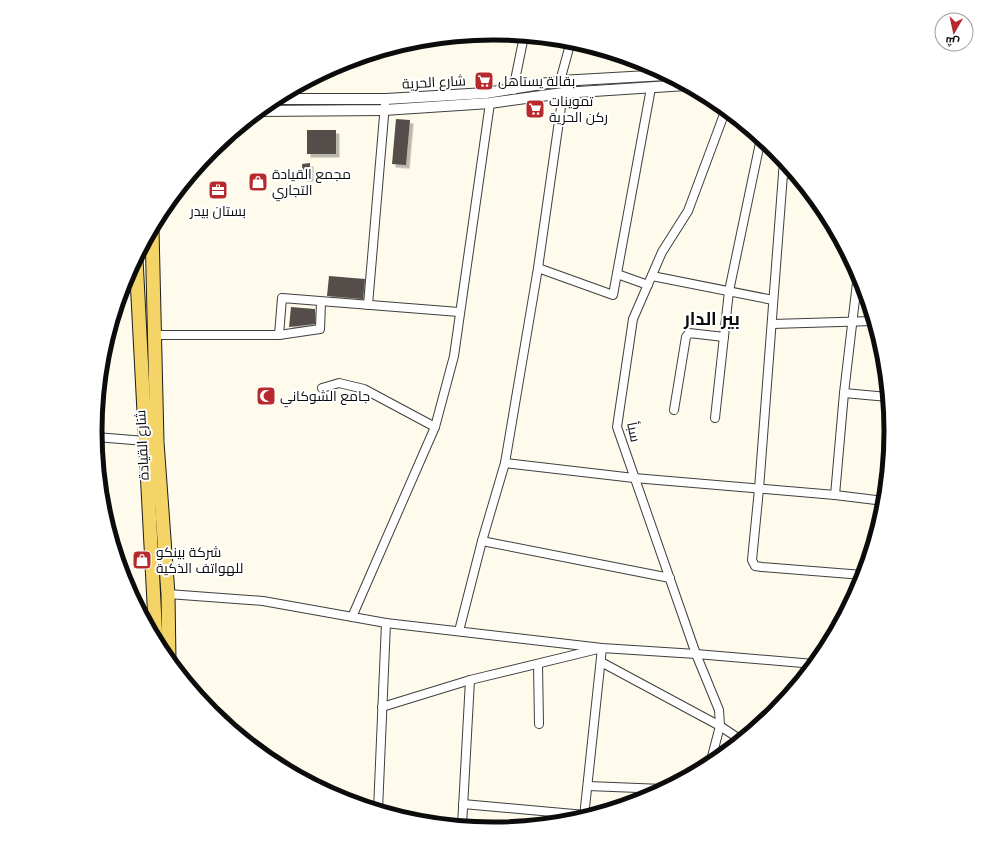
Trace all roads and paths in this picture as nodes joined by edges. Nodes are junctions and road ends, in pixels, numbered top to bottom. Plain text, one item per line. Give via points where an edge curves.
1 (523, 41) edge
2 (569, 48) edge
3 (646, 72) edge
4 (560, 81) junction
5 (677, 86) edge
6 (651, 88) junction
7 (513, 90) junction
8 (563, 93) junction
9 (287, 99) edge
10 (386, 99) junction
11 (490, 103) junction
12 (270, 110) edge
13 (384, 110) junction
14 (724, 116) edge
15 (759, 145) edge
16 (783, 169) edge
17 (783, 173) junction
18 (788, 174) edge
19 (152, 238) edge
20 (538, 268) junction
21 (137, 270) edge
22 (617, 274) junction
23 (652, 276) junction
24 (648, 285) junction
25 (856, 287) edge
26 (729, 291) junction
27 (773, 300) junction
28 (321, 302) junction
29 (368, 305) junction
30 (459, 312) junction
31 (852, 321) junction
32 (868, 321) edge
33 (772, 324) junction
34 (154, 335) junction
35 (279, 335) junction
36 (724, 337) junction
37 (322, 388) dead end
38 (844, 393) junction
39 (882, 396) edge
40 (674, 410) dead end
41 (715, 418) dead end
42 (435, 427) junction
43 (102, 437) edge
44 (145, 441) junction
45 (505, 463) junction
46 (634, 478) junction
47 (759, 489) junction
48 (835, 495) junction
49 (878, 499) edge
50 (482, 541) junction
51 (856, 575) edge
52 (670, 578) junction
53 (168, 594) junction
54 (352, 617) junction
55 (386, 623) junction
56 (155, 628) edge
57 (459, 632) junction
58 (602, 648) junction
59 (169, 649) edge
60 (696, 654) junction
61 (601, 662) junction
62 (807, 663) edge
63 (538, 664) junction
64 (470, 680) junction
65 (382, 707) junction
66 (539, 724) dead end
67 (720, 726) junction
68 (736, 737) edge
69 (713, 754) edge
70 (588, 786) junction
71 (651, 789) edge
72 (463, 804) junction
73 (378, 805) edge
74 (586, 811) edge
75 (568, 814) edge
76 (462, 821) edge

1 - 7 street
2 - 4 street
3 - 4 street, شارع الحرية
4 - 7 street, شارع الحرية
5 - 6 street
6 - 8 street
6 - 22 street
7 - 10 street, شارع الحرية
8 - 11 street
8 - 20 street
9 - 10 street, شارع الحرية
10 - 13 street
11 - 13 street
11 - 30 street
12 - 13 street
13 - 29 street
14 - 23 street, سبأ via 688,211 662,252
15 - 26 street
16 - 17 street
17 - 18 street
17 - 27 street
19 - 34 main road, شارع القيادة
20 - 22 street via 613,295
20 - 45 street
21 - 44 main road, شارع القيادة
22 - 24 street
23 - 24 street, سبأ
23 - 26 street
24 - 46 street, سبأ via 633,319 616,427
25 - 31 street
26 - 27 street
26 - 36 street
27 - 33 street
28 - 29 street
28 - 35 street via 320,329
28 - 35 street via 282,298
29 - 30 street
30 - 42 street via 454,356
31 - 32 street
31 - 33 street
31 - 38 street
33 - 47 street
34 - 35 street
34 - 53 main road, شارع القيادة via 156,442
36 - 40 street via 689,333 686,337
36 - 41 street
37 - 42 street via 339,383 364,389
38 - 39 street
38 - 48 street
42 - 54 street
43 - 44 street
44 - 56 main road, شارع القيادة
45 - 46 street
45 - 50 street
46 - 47 street
46 - 52 street, سبأ
47 - 48 street
47 - 51 street via 752,560 755,566
48 - 49 street
50 - 52 street
50 - 57 street
52 - 60 street, سبأ
53 - 54 street via 263,601
53 - 59 main road, شارع القيادة
54 - 55 street
55 - 57 street
55 - 65 street
57 - 58 street
58 - 60 street
58 - 61 street
58 - 63 street
60 - 62 street
60 - 67 street, سبأ via 719,710
61 - 67 street
61 - 70 street
63 - 64 street
63 - 66 street
64 - 65 street
64 - 72 street
65 - 73 street
67 - 68 street
67 - 69 street, سبأ
70 - 71 street
70 - 74 street
72 - 75 street
72 - 76 street

